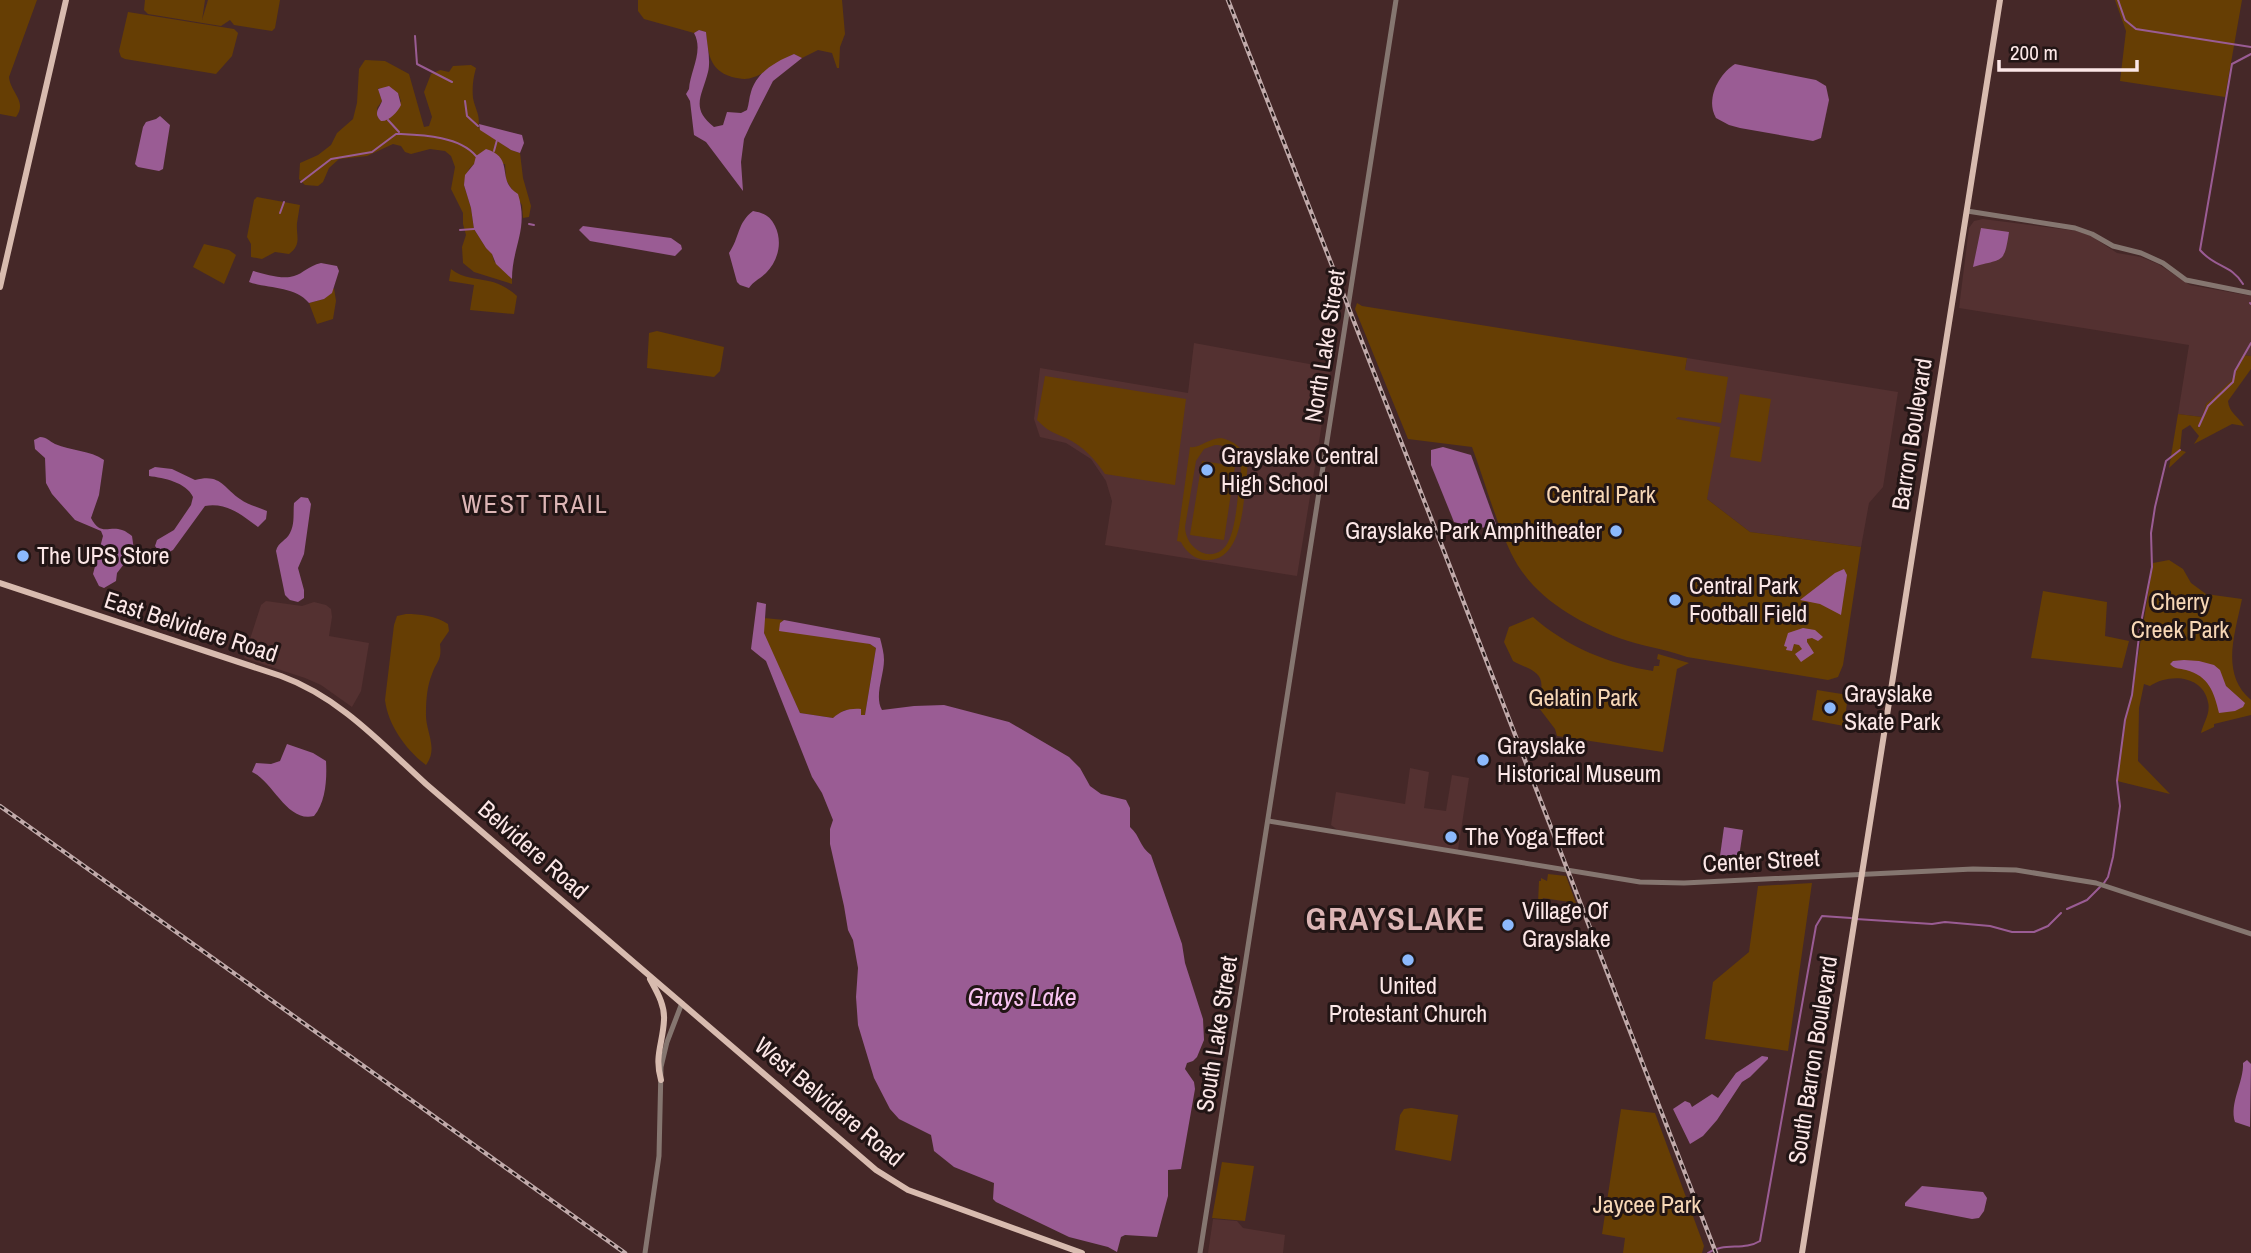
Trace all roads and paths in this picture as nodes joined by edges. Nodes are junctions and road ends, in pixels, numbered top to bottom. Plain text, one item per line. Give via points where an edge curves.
1 (66, 0) edge
2 (1396, 0) edge
3 (2000, 0) edge
4 (1967, 211) junction
5 (0, 287) edge
6 (2251, 293) edge
7 (0, 583) edge
8 (361, 725) joint
9 (1269, 821) junction
10 (1862, 874) junction
11 (2251, 934) edge
12 (648, 974) junction
13 (682, 1003) junction
14 (661, 1080) junction
15 (645, 1253) edge
16 (1082, 1253) edge
17 (1200, 1253) edge
18 (1802, 1253) edge

1 - 5 main road
2 - 9 street, North Lake Street
3 - 4 main road, Barron Boulevard
4 - 6 street via 2082,230 2163,262 2186,280
4 - 10 main road, Barron Boulevard
7 - 8 main road, East Belvidere Road via 301,684
8 - 12 main road, Belvidere Road
9 - 10 street, Center Street via 1640,882
9 - 17 street, South Lake Street
10 - 11 street, Center Street via 2016,870 2096,883
10 - 18 main road, South Barron Boulevard
12 - 13 main road, Belvidere Road
12 - 14 main road via 663,1010 657,1057
13 - 14 street via 667,1042
13 - 16 main road, West Belvidere Road via 890,1180
14 - 15 street via 660,1149

